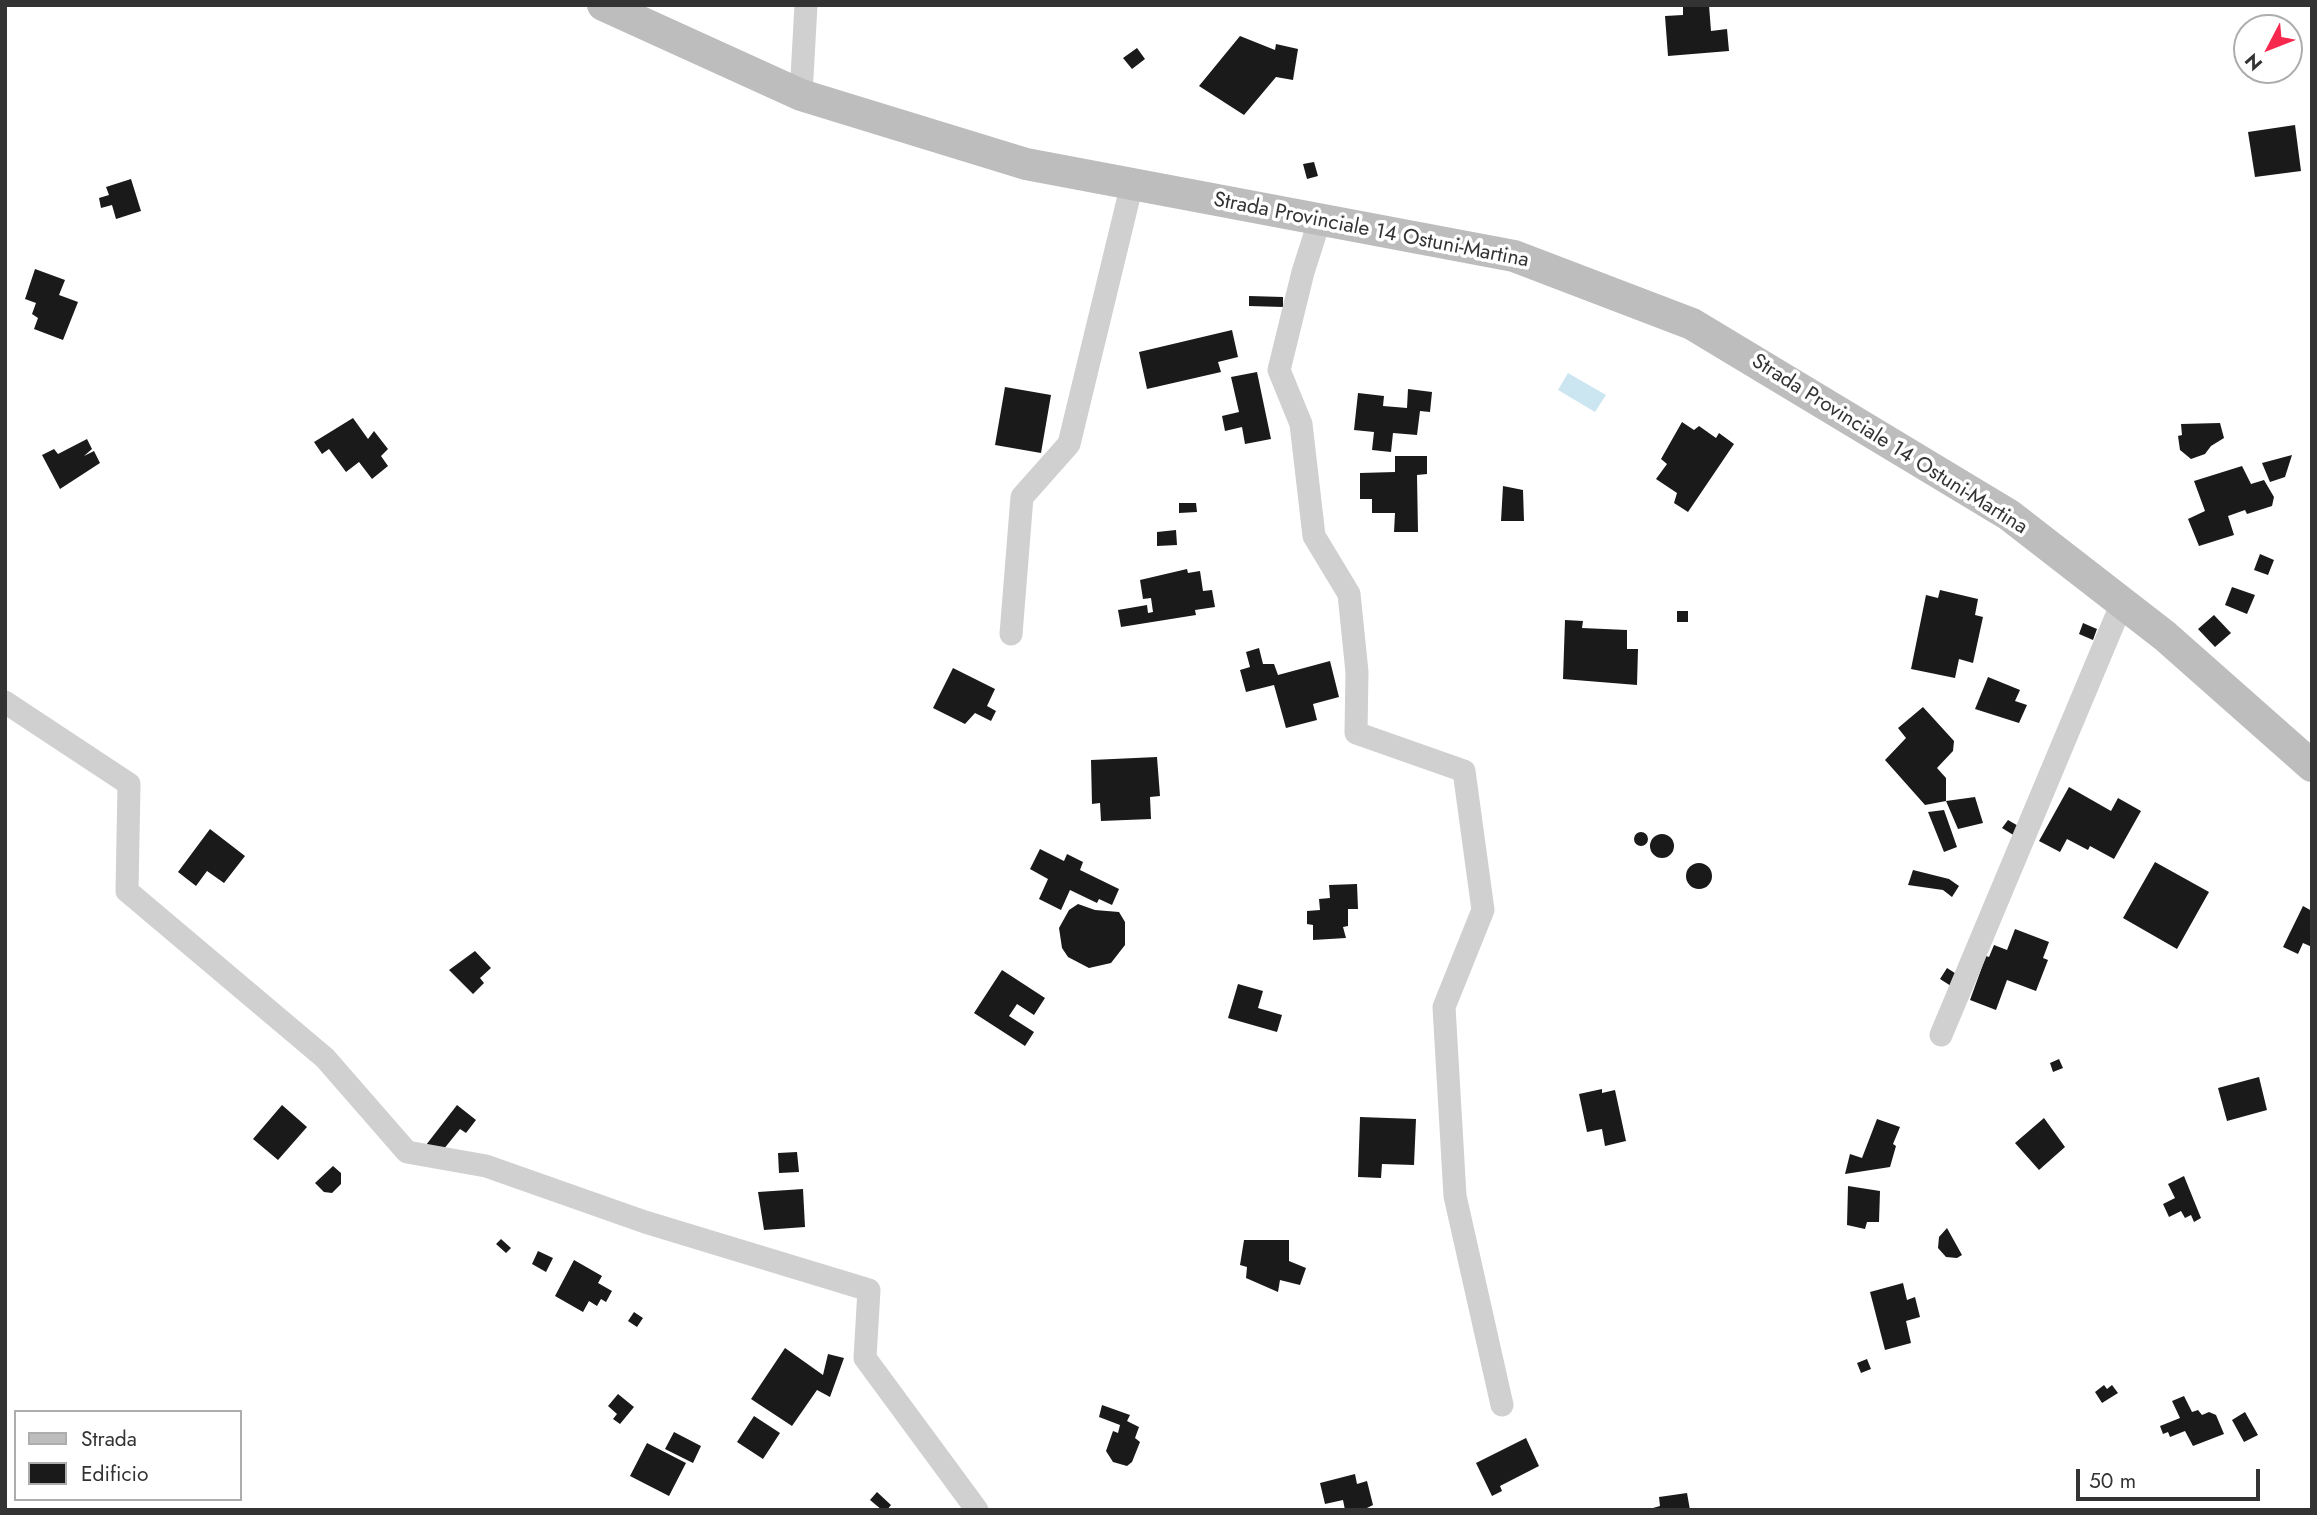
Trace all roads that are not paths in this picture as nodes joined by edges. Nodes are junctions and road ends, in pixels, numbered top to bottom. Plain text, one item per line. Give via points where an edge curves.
1 (603, 5) edge
2 (806, 5) edge
3 (801, 95) junction
4 (1132, 184) junction
5 (1320, 219) junction
6 (2122, 603) junction
7 (1011, 634) dead end
8 (5, 702) edge
9 (2312, 766) edge
10 (1941, 1035) dead end
11 (1502, 1405) dead end
12 (977, 1510) edge

1 - 3 main road, Strada Provinciale 14 Ostuni-Martina
2 - 3 street
3 - 4 main road, Strada Provinciale 14 Ostuni-Martina via 1026,164
4 - 5 main road, Strada Provinciale 14 Ostuni-Martina
4 - 7 street via 1069,444 1022,497
5 - 6 main road, Strada Provinciale 14 Ostuni-Martina via 1514,256 1692,324 2009,515
5 - 11 street via 1279,370 1301,424 1314,536 1349,594 1357,672 1356,733 1464,771 1483,910 1444,1007 1454,1182
6 - 9 main road, Strada Provinciale 14 Ostuni-Martina
6 - 10 street
8 - 12 street via 129,784 127,891 325,1058 407,1152 486,1166 645,1222 869,1290 865,1358

